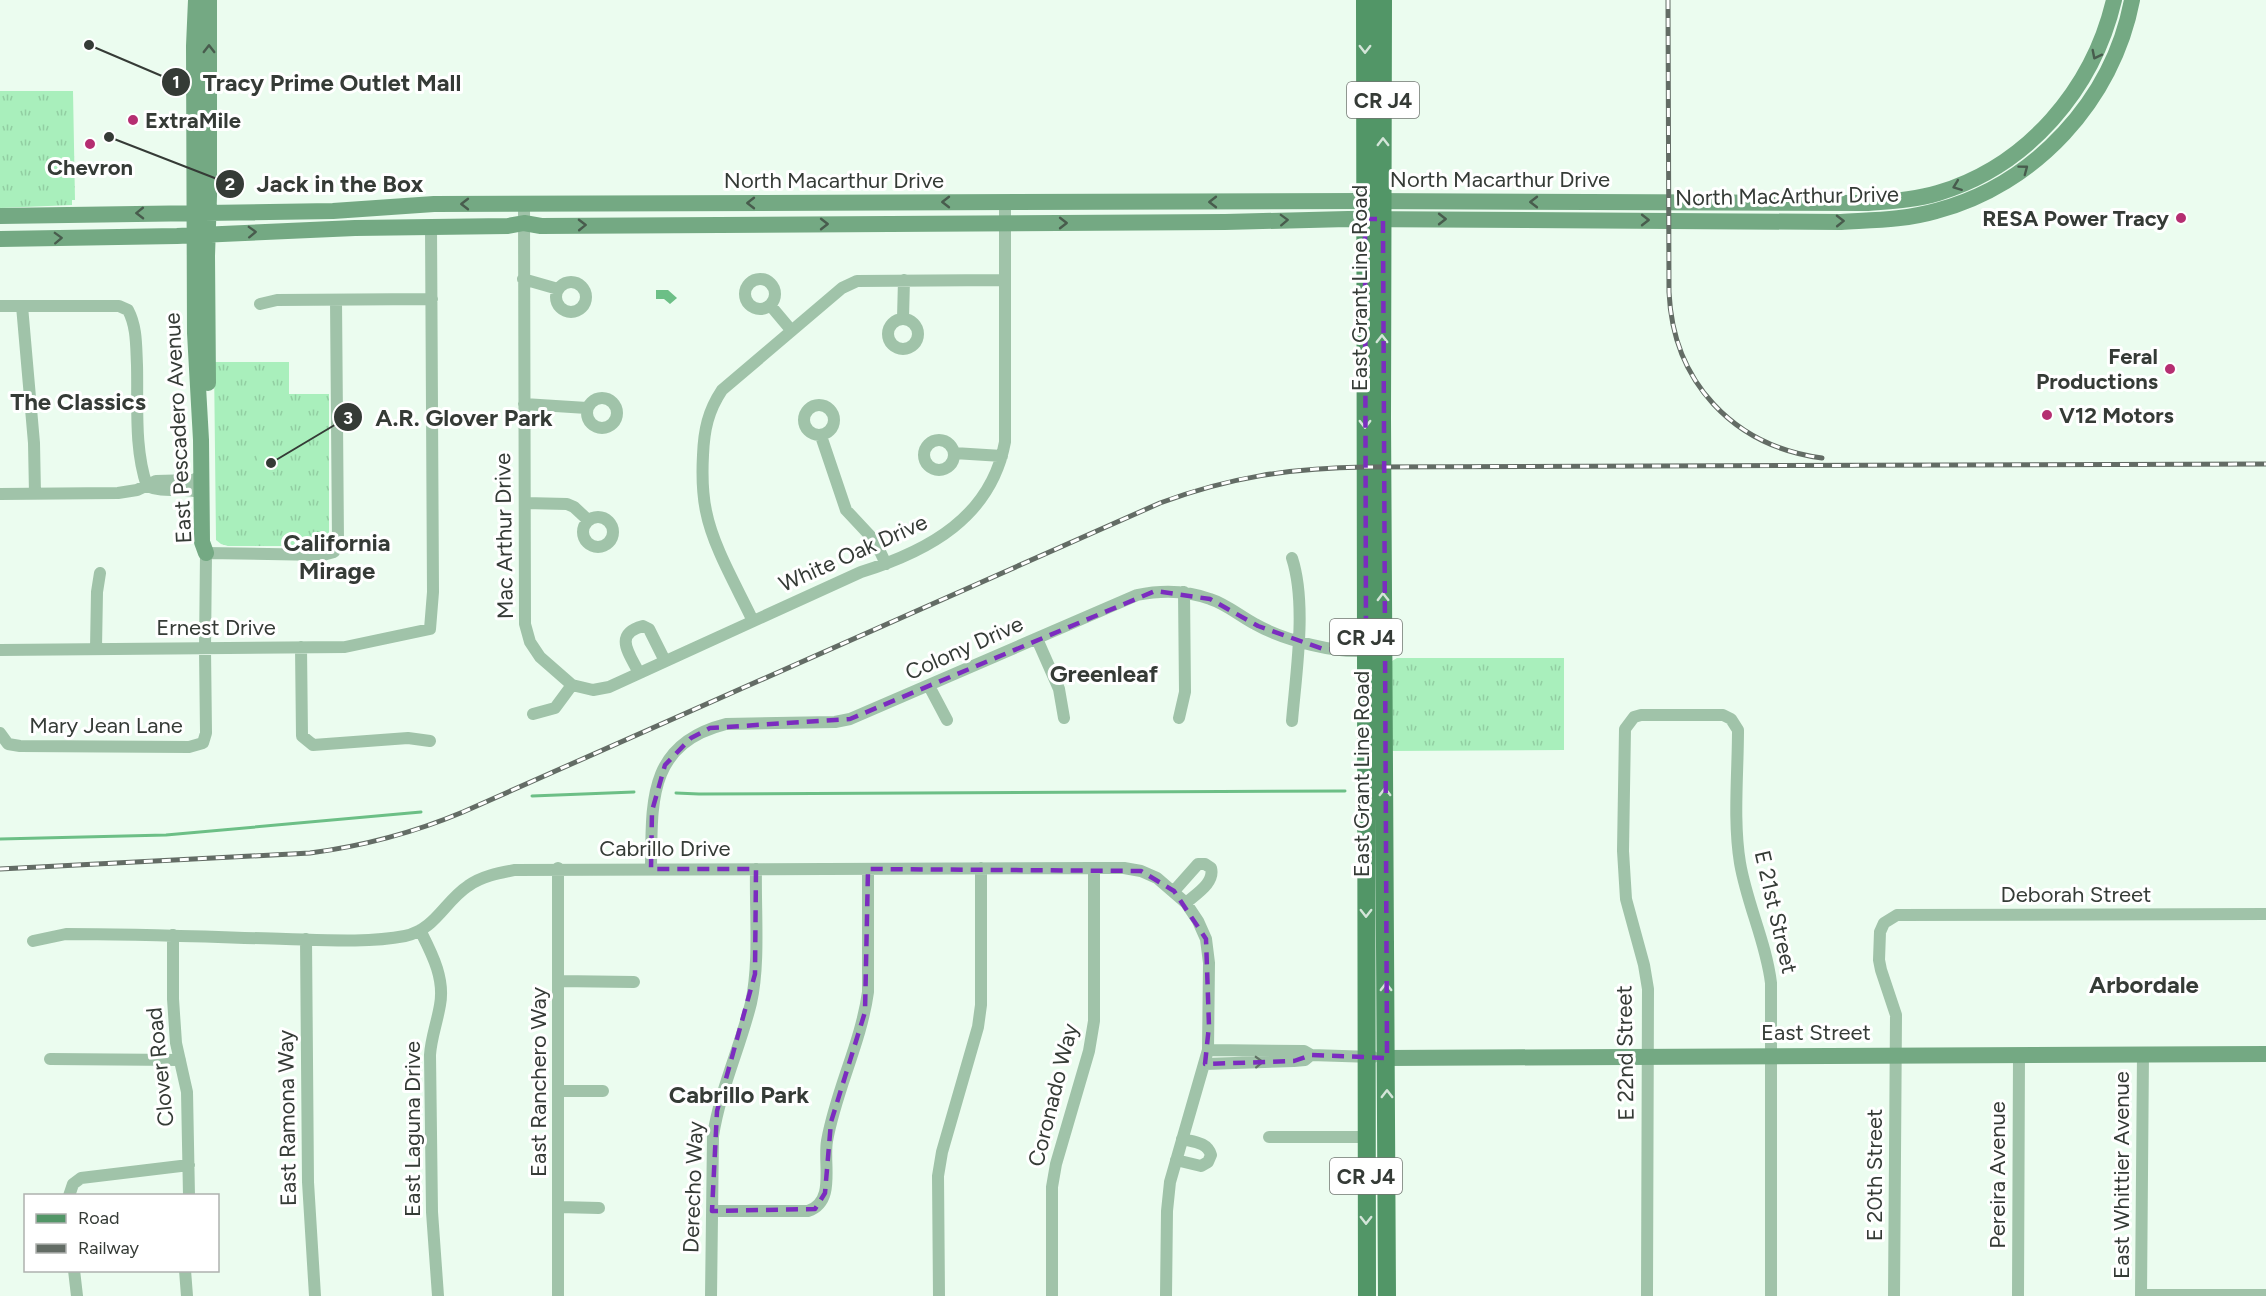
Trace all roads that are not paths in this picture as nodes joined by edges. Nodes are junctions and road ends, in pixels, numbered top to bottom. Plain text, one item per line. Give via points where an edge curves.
1 (196, 0) edge
2 (209, 0) edge
3 (1365, 0) edge
4 (1383, 0) edge
5 (2114, 0) edge
6 (2132, 0) edge
7 (1005, 202) junction
8 (1668, 202) joint
9 (524, 204) junction
10 (1374, 210) junction
11 (201, 212) junction
12 (0, 216) edge
13 (1587, 220) joint
14 (524, 223) junction
15 (1005, 223) junction
16 (431, 226) junction
17 (201, 234) junction
18 (0, 239) edge
19 (524, 279) junction
20 (904, 280) junction
21 (1004, 280) junction
22 (558, 289) dead end
23 (432, 299) junction
24 (336, 300) junction
25 (260, 304) dead end
26 (770, 305) dead end
27 (0, 306) edge
28 (22, 306) junction
29 (903, 318) dead end
30 (791, 330) junction
31 (524, 404) junction
32 (587, 408) dead end
33 (821, 436) dead end
34 (954, 453) dead end
35 (1002, 456) junction
36 (201, 476) junction
37 (147, 486) junction
38 (201, 493) junction
39 (0, 494) edge
40 (35, 494) junction
41 (525, 503) junction
42 (588, 520) dead end
43 (206, 553) junction
44 (1292, 558) dead end
45 (886, 564) junction
46 (100, 573) dead end
47 (1184, 592) junction
48 (753, 621) junction
49 (1037, 639) junction
50 (1298, 640) junction
51 (301, 647) junction
52 (96, 648) junction
53 (1384, 648) junction
54 (205, 649) junction
55 (0, 650) edge
56 (1366, 651) junction
57 (665, 661) junction
58 (639, 673) junction
59 (572, 685) junction
60 (928, 686) junction
61 (533, 714) dead end
62 (1064, 718) dead end
63 (1179, 718) dead end
64 (947, 720) dead end
65 (1292, 722) dead end
66 (0, 733) edge
67 (1625, 740) joint
68 (430, 741) dead end
69 (558, 868) junction
70 (981, 868) junction
71 (1094, 868) junction
72 (651, 869) junction
73 (756, 869) junction
74 (868, 869) junction
75 (1174, 891) junction
76 (1186, 903) junction
77 (2266, 914) edge
78 (1887, 920) joint
79 (420, 930) junction
80 (173, 935) junction
81 (306, 939) junction
82 (33, 941) dead end
83 (558, 981) junction
84 (634, 982) dead end
85 (1208, 1050) junction
86 (2143, 1053) junction
87 (1895, 1054) junction
88 (2019, 1054) junction
89 (2266, 1054) edge
90 (1311, 1055) junction
91 (1647, 1055) junction
92 (1772, 1055) junction
93 (1366, 1056) junction
94 (1387, 1058) junction
95 (50, 1059) dead end
96 (180, 1060) junction
97 (1204, 1064) junction
98 (559, 1091) junction
99 (603, 1091) dead end
100 (1269, 1137) dead end
101 (1366, 1137) junction
102 (1182, 1139) junction
103 (1176, 1160) junction
104 (189, 1165) junction
105 (70, 1194) edge
106 (189, 1194) edge
107 (559, 1207) junction
108 (599, 1208) dead end
109 (712, 1211) junction
110 (74, 1272) edge
111 (184, 1272) edge
112 (2141, 1295) edge
113 (2266, 1295) edge
114 (76, 1296) edge
115 (187, 1296) edge
116 (315, 1296) edge
117 (438, 1296) edge
118 (558, 1296) edge
119 (711, 1296) edge
120 (939, 1296) edge
121 (1052, 1296) edge
122 (1166, 1296) edge
123 (1367, 1296) edge
124 (1387, 1296) edge
125 (1647, 1296) edge
126 (1771, 1296) edge
127 (1894, 1296) edge
128 (2018, 1296) edge

1 - 11 main road, East Pescadero Avenue
11 -> 2 main road, East Pescadero Avenue
3 -> 10 main road, East Grant Line Road / CR J4
10 -> 4 main road, East Grant Line Road / CR J4
5 -> 8 main road, North MacArthur Drive via 2098,51 2062,110 2019,151 1970,181 1937,193 1866,203
13 -> 6 main road, North MacArthur Drive via 1840,222 1894,219 1957,205 2013,176 2067,131 2103,81 2118,50
7 -> 9 main road, North Macarthur Drive
10 -> 7 main road, North Macarthur Drive
7 - 15 street, White Oak Drive
8 -> 10 main road, North Macarthur Drive
9 -> 11 main road, North Macarthur Drive
9 - 14 street, Mac Arthur Drive
10 -> 13 main road, North Macarthur Drive
15 -> 10 main road, North Macarthur Drive
53 -> 10 main road, East Grant Line Road / CR J4
10 -> 56 main road, East Grant Line Road / CR J4
11 -> 12 main road, North Macarthur Drive
11 - 17 main road, East Pescadero Avenue
14 -> 15 main road, North Macarthur Drive
14 - 16 main road, North Macarthur Drive
14 - 19 street, Mac Arthur Drive
15 - 21 street, White Oak Drive
17 -> 16 main road, North Macarthur Drive
16 - 23 street
18 -> 17 main road, North Macarthur Drive
17 - 36 main road, East Pescadero Avenue via 195,333
17 - 43 main road, East Pescadero Avenue via 212,542
19 - 22 street
19 - 31 street, Mac Arthur Drive
20 - 21 street
20 - 29 street
20 - 30 street via 857,281 842,288
21 - 35 street, White Oak Drive
23 - 24 street
23 - 51 street, Ernest Drive via 430,629 345,647
24 - 25 street via 278,300
24 - 43 street via 338,541 334,552
26 - 30 street
27 - 28 street
28 - 37 street via 119,306 128,310 136,331 139,452
28 - 40 street
30 - 48 street via 722,390 706,420 702,485 706,512
31 - 32 street
31 - 41 street, Mac Arthur Drive
33 - 45 street via 846,510 875,541
34 - 35 street
35 - 45 street, White Oak Drive via 992,484 958,525
36 - 37 street via 193,480 156,481
36 - 38 main road, East Pescadero Avenue
37 - 38 street
37 - 40 street via 118,493
38 - 43 main road, East Pescadero Avenue via 202,542
39 - 40 street
41 - 42 street via 567,504
41 - 59 street, Mac Arthur Drive via 525,624 540,657
43 - 54 street
44 - 50 street via 1298,577
45 - 48 street, White Oak Drive
46 - 52 street
47 - 49 street, Colony Drive via 1137,595
47 - 50 street, Colony Drive via 1210,599 1258,626
47 - 63 street via 1185,692
48 - 57 street, White Oak Drive
49 - 60 street, Colony Drive
49 - 62 street via 1059,689
50 - 56 street, Colony Drive via 1323,649
50 - 65 street
51 - 54 street, Ernest Drive
51 - 68 street via 302,735 313,745 408,738
52 - 54 street, Ernest Drive
52 - 55 street, Ernest Drive
53 - 56 street, Colony Drive
94 -> 53 main road, East Grant Line Road / CR J4
54 - 66 street, Mary Jean Lane via 203,743 189,747 20,746 8,744
56 -> 93 main road, East Grant Line Road / CR J4
57 - 58 street, White Oak Drive
57 - 58 street via 649,629 633,629 627,634 626,648
58 - 59 street, White Oak Drive via 593,690
59 - 61 street via 555,708
60 - 64 street
60 - 72 street, Colony Drive via 850,719 726,724 691,738 670,758 656,785
67 - 91 street, E 22nd Street via 1626,899 1648,989
67 - 92 street, E 21st Street via 1628,722 1641,715 1723,715 1738,730 1740,863 1769,963
69 - 72 street, Cabrillo Drive
69 - 79 street, Cabrillo Drive via 515,870 476,881
69 - 83 street, East Ranchero Way
70 - 71 street, Cabrillo Drive
70 - 74 street, Cabrillo Drive
70 - 120 street via 981,1005 939,1168
71 - 75 street, Cabrillo Drive via 1141,871
71 - 121 street, Coronado Way via 1094,1021 1052,1186
72 - 73 street, Cabrillo Drive
73 - 74 street, Cabrillo Drive
73 - 109 street, Derecho Way via 755,974 751,1002 717,1111
74 - 109 street via 866,1012 831,1122 822,1203 808,1211
75 - 76 street, Cabrillo Drive
75 - 76 street via 1198,864 1211,868 1210,881
76 - 85 street, Cabrillo Drive via 1206,939
77 - 78 street, Deborah Street via 1898,915
78 - 87 street, E 20th Street via 1880,932 1880,960 1896,1015
79 - 81 street, Cabrillo Drive via 407,936 384,938
79 - 117 street, East Laguna Drive via 433,954 442,991 430,1055 430,1158
80 - 81 street, Cabrillo Drive
80 - 82 street, Cabrillo Drive via 66,934
80 - 96 street, Clover Road via 173,999
81 - 116 street, East Ramona Way via 308,1182
83 - 84 street
83 - 98 street, East Ranchero Way
85 - 90 street via 1304,1051
85 - 97 street, Cabrillo Drive
86 - 88 main road, East Street
86 - 89 main road, East Street
86 - 112 street, East Whittier Avenue
87 - 88 main road, East Street
87 - 92 main road, East Street
87 - 127 street, E 20th Street
88 - 128 street, Pereira Avenue
90 - 93 street, East Street
97 -> 90 street via 1294,1061
91 - 92 main road, East Street
91 - 94 main road, East Street
91 - 125 street, E 22nd Street
92 - 126 street, E 21st Street
93 - 94 street, East Street
93 - 101 main road, East Grant Line Road / CR J4
124 -> 94 main road, East Grant Line Road / CR J4
95 - 96 street
96 - 104 street, Clover Road via 188,1092
97 - 102 street, Cabrillo Drive
98 - 99 street
98 - 107 street, East Ranchero Way
100 - 101 street
101 -> 123 main road, East Grant Line Road / CR J4
102 - 103 street, Cabrillo Drive
102 - 103 street via 1204,1145 1211,1155 1201,1166
103 - 122 street, Cabrillo Drive via 1167,1211
104 - 105 street via 81,1178 73,1184
104 - 106 street, Clover Road
107 - 108 street
107 - 118 street, East Ranchero Way
109 - 119 street, Derecho Way
110 - 114 street
111 - 115 street
112 - 113 street

